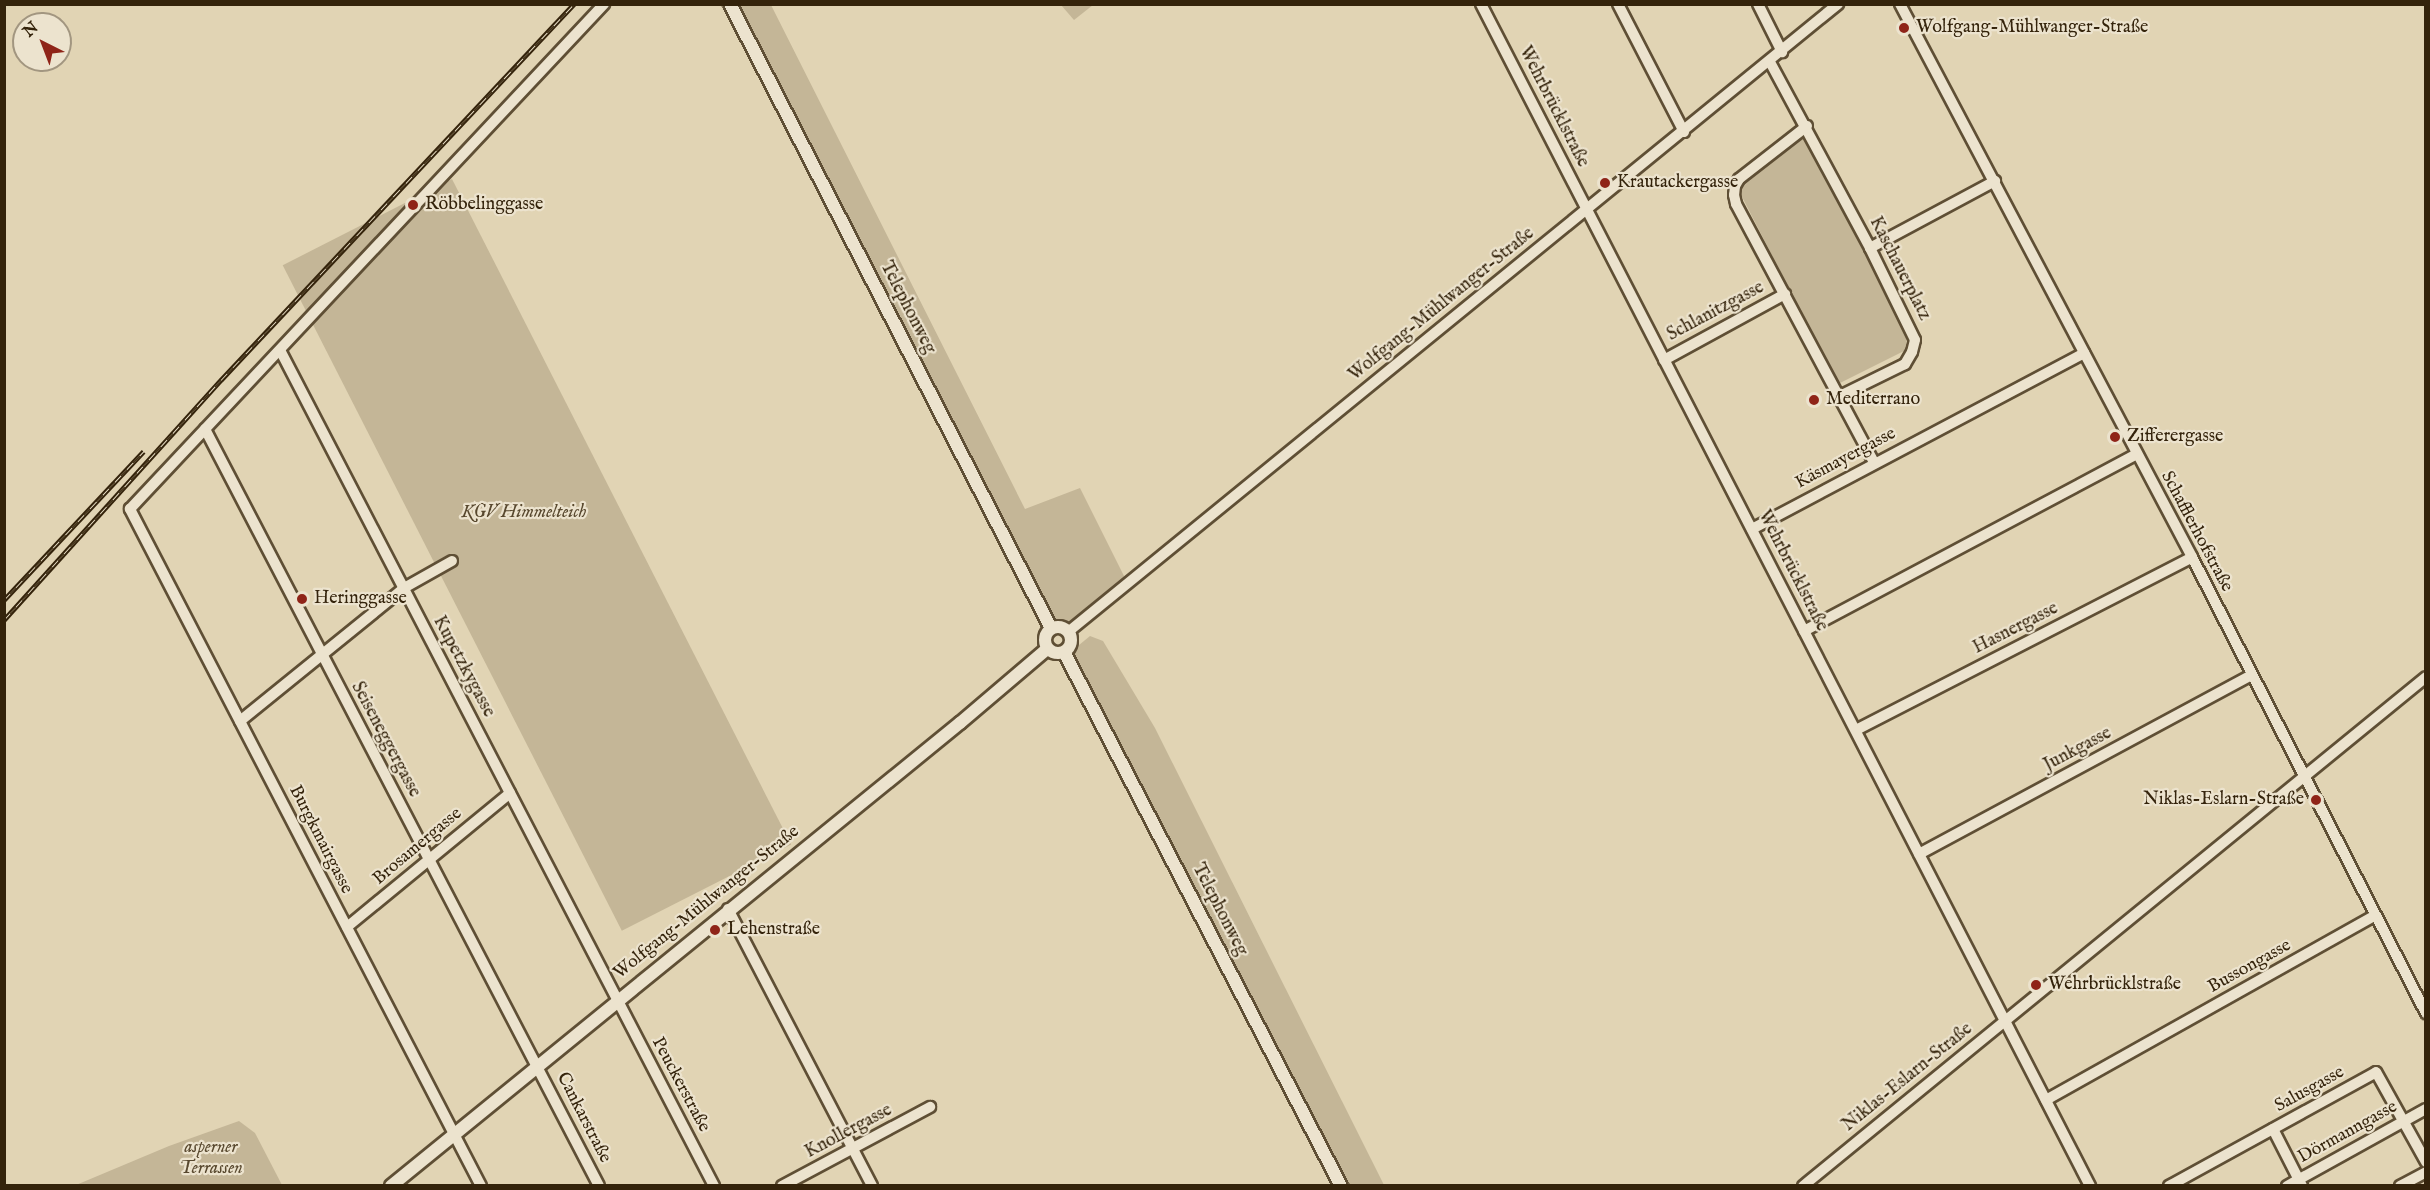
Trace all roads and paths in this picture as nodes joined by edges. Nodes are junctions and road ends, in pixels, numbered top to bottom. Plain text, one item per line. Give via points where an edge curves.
1 (604, 4) edge
2 (730, 4) edge
3 (1481, 4) edge
4 (1618, 4) edge
5 (1758, 4) edge
6 (1838, 4) edge
7 (1900, 4) edge
8 (1782, 52) junction
9 (1770, 62) junction
10 (1807, 126) junction
11 (1684, 132) junction
12 (1995, 181) junction
13 (1587, 210) junction
14 (1870, 248) junction
15 (1785, 294) junction
16 (280, 350) junction
17 (2084, 353) junction
18 (1664, 360) junction
19 (1840, 396) junction
20 (205, 429) junction
21 (2137, 454) junction
22 (1874, 462) junction
23 (1752, 529) junction
24 (2192, 557) junction
25 (452, 561) dead end
26 (404, 588) junction
27 (1051, 628) junction
28 (1804, 631) junction
29 (1068, 632) junction
30 (1047, 649) junction
31 (1064, 652) junction
32 (322, 654) junction
33 (2252, 675) junction
34 (2426, 677) edge
35 (240, 721) junction
36 (1856, 730) junction
37 (2304, 777) junction
38 (510, 793) junction
39 (1919, 854) junction
40 (429, 860) junction
41 (728, 909) junction
42 (2375, 915) junction
43 (347, 927) junction
44 (616, 1000) junction
45 (2426, 1013) edge
46 (2005, 1020) junction
47 (537, 1066) junction
48 (2046, 1100) junction
49 (930, 1107) dead end
50 (2426, 1109) edge
51 (2403, 1122) junction
52 (2272, 1129) junction
53 (454, 1133) junction
54 (853, 1148) junction
55 (2426, 1162) edge
56 (2426, 1172) edge
57 (2300, 1182) edge
58 (390, 1185) edge
59 (481, 1185) edge
60 (599, 1185) edge
61 (714, 1185) edge
62 (782, 1185) edge
63 (872, 1185) edge
64 (1341, 1185) edge
65 (1803, 1185) edge
66 (2090, 1185) edge
67 (2169, 1185) edge
68 (2287, 1185) edge
69 (2400, 1185) edge

1 - 16 street
2 - 27 street, Telephonweg
3 - 13 street, Wehrbrücklstraße
4 - 11 street
5 - 8 street
6 - 8 street, Wolfgang-Mühlwanger-Straße
7 - 12 street, Schafflerhofstraße
8 - 9 street, Wolfgang-Mühlwanger-Straße
9 - 10 street, Kaschauerplatz
9 - 11 street, Wolfgang-Mühlwanger-Straße
10 - 14 street, Kaschauerplatz
10 - 15 street via 1735,186 1736,204
11 - 13 street, Wolfgang-Mühlwanger-Straße
12 - 14 street
12 - 17 street, Schafflerhofstraße
13 - 18 street, Wehrbrücklstraße
13 - 29 street, Wolfgang-Mühlwanger-Straße
14 - 19 street, Kaschauerplatz via 1912,331 1914,346 1905,364
15 - 18 street, Schlanitzgasse
15 - 19 street
16 - 20 street
16 - 26 street, Kupetzkygasse
17 - 21 street, Schafflerhofstraße
17 - 22 street, Käsmayergasse
18 - 23 street, Wehrbrücklstraße
19 - 22 street
20 - 32 street, Seiseneggergasse
20 - 35 street, Burgkmairgasse via 129,509
21 - 24 street, Schafflerhofstraße
21 - 28 street
22 - 23 street, Käsmayergasse
23 - 28 street, Wehrbrücklstraße
24 - 33 street, Schafflerhofstraße
24 - 36 street, Hasnergasse
25 - 26 street
26 - 32 street
26 - 38 street, Kupetzkygasse
27 - 29 street
27 - 30 street via 1044,640
28 - 36 street, Wehrbrücklstraße
29 - 31 street via 1071,643
30 - 31 street
30 - 41 street, Wolfgang-Mühlwanger-Straße
31 - 64 street, Telephonweg
32 - 35 street
32 - 40 street, Seiseneggergasse
33 - 37 street, Schafflerhofstraße
33 - 39 street, Junkgasse
34 - 37 street, Niklas-Eslarn-Straße
35 - 43 street, Burgkmairgasse
36 - 39 street, Wehrbrücklstraße
37 - 42 street, Schafflerhofstraße
37 - 46 street, Niklas-Eslarn-Straße
38 - 40 street, Brosamergasse
38 - 44 street, Kupetzkygasse
39 - 46 street, Wehrbrücklstraße
40 - 43 street, Brosamergasse
40 - 47 street, Seiseneggergasse
41 - 44 street, Wolfgang-Mühlwanger-Straße
41 - 54 street
42 - 45 street, Schafflerhofstraße
42 - 48 street, Bussongasse
43 - 53 street, Burgkmairgasse
44 - 47 street, Wolfgang-Mühlwanger-Straße
44 - 61 street, Peuckerstraße
46 - 48 street, Wehrbrücklstraße
46 - 65 street, Niklas-Eslarn-Straße
47 - 53 street, Wolfgang-Mühlwanger-Straße
47 - 60 street, Cankarstraße
48 - 66 street, Wehrbrücklstraße
49 - 54 street, Knollergasse
50 - 51 street, Dörmanngasse
51 - 52 street, Salusgasse via 2376,1072
51 - 55 street, Salusgasse
51 - 57 street, Dörmanngasse
52 - 57 street
52 - 67 street, Salusgasse
53 - 58 street, Wolfgang-Mühlwanger-Straße
53 - 59 street, Burgkmairgasse
54 - 62 street, Knollergasse
54 - 63 street
56 - 69 street
57 - 68 street, Dörmanngasse

